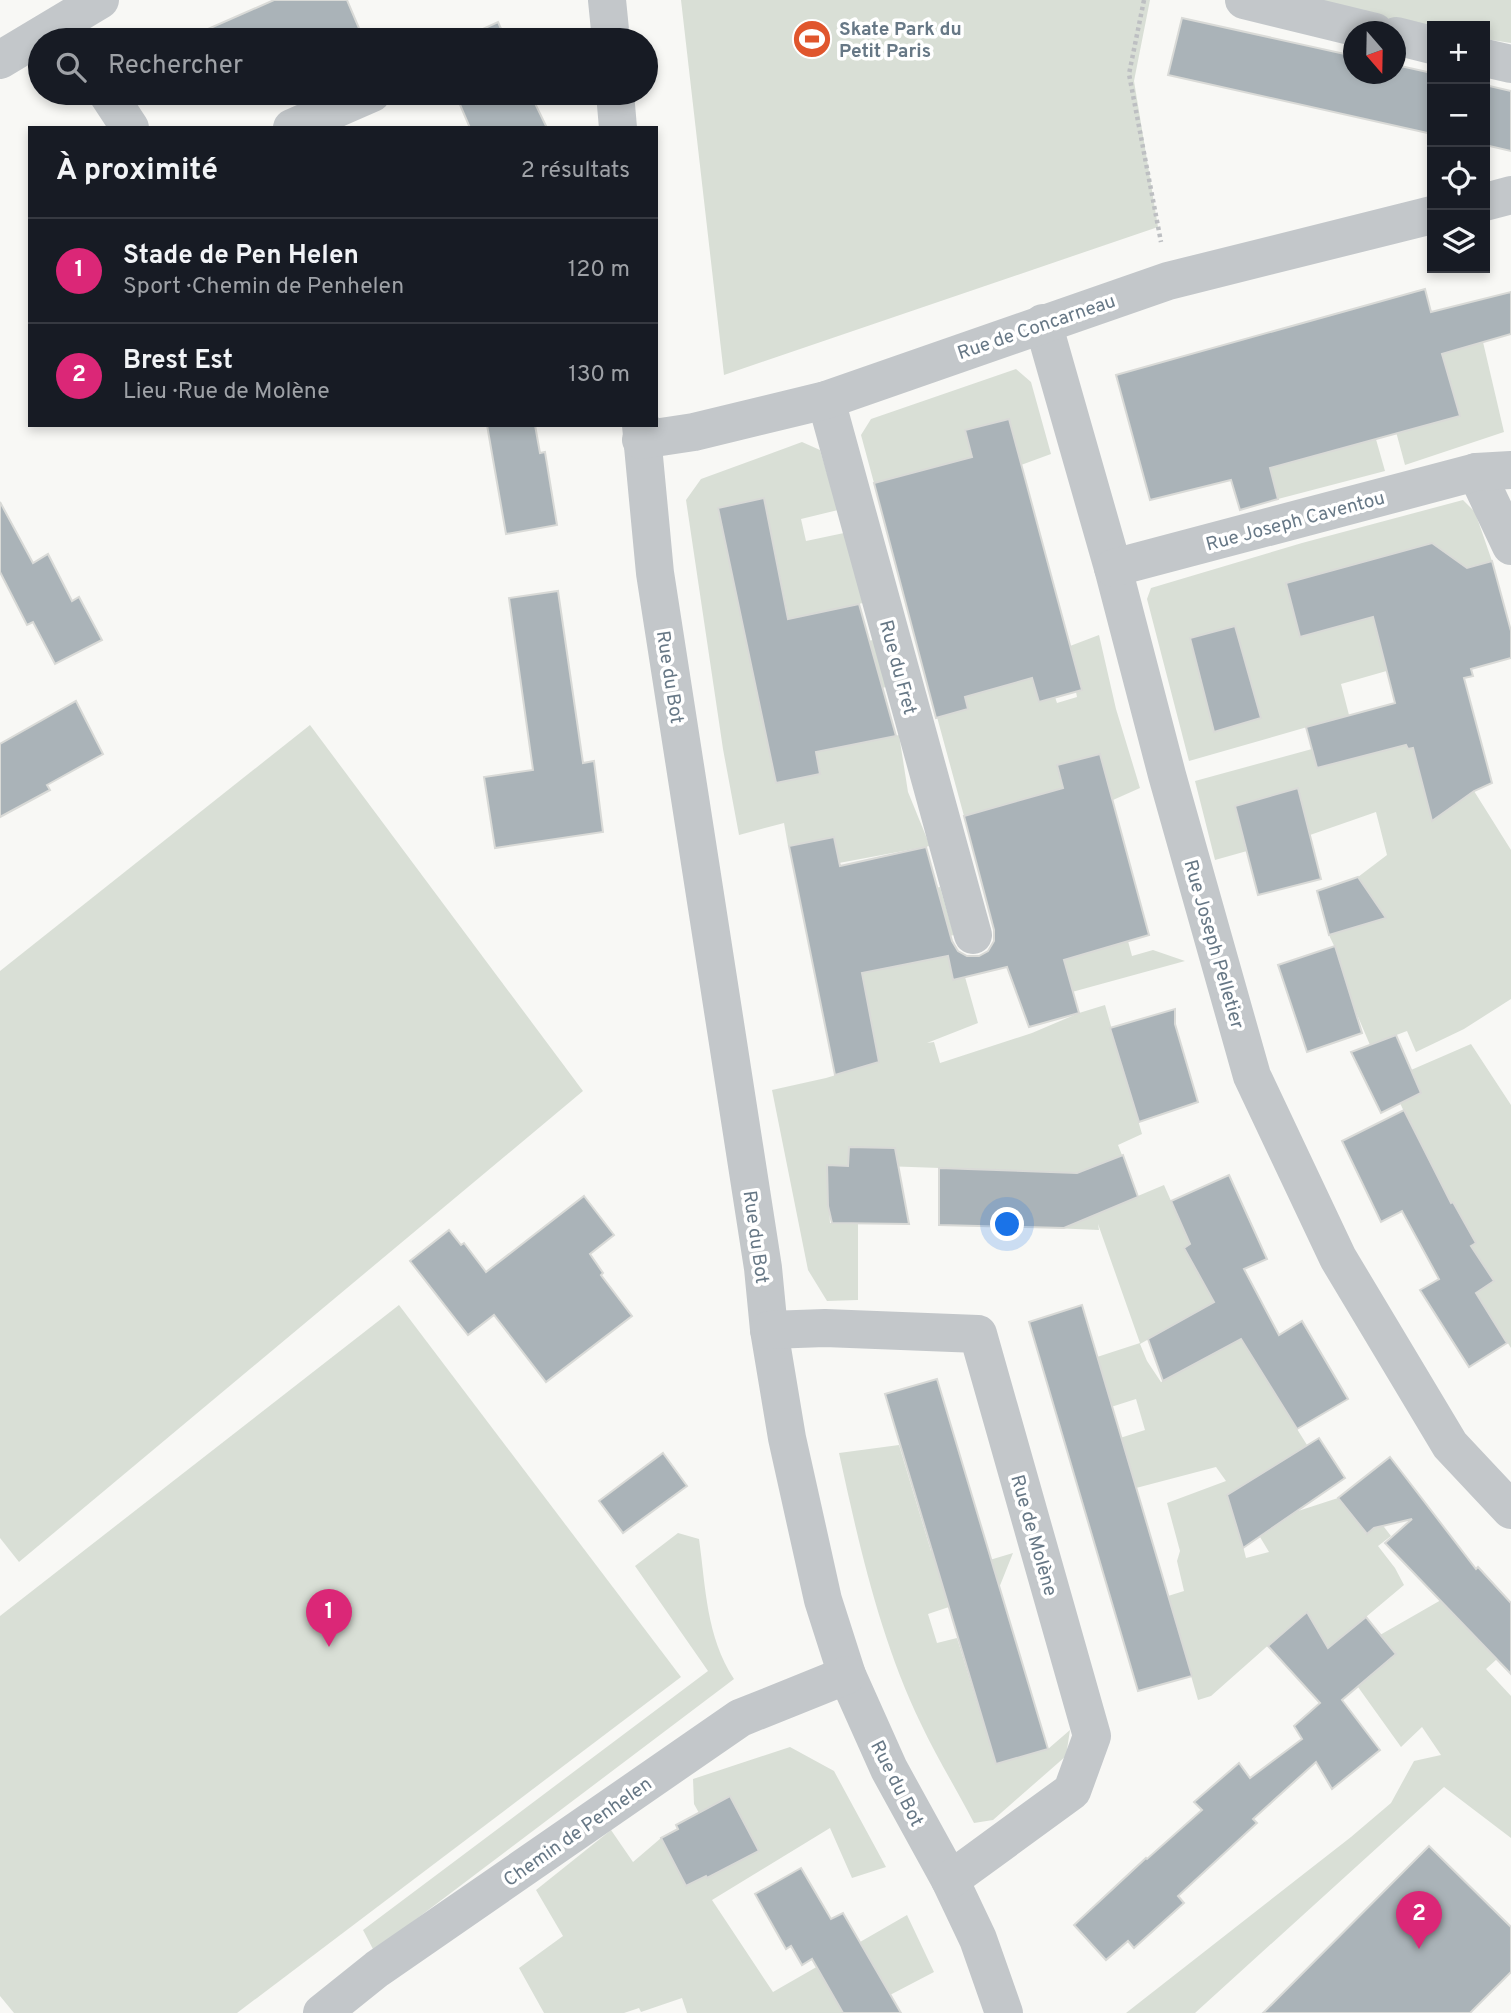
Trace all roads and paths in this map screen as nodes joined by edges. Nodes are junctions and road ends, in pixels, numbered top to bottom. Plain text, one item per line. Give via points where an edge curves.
1 (100, 0) edge
2 (607, 0) edge
3 (1144, 0) edge
4 (1244, 0) edge
5 (1343, 24) edge
6 (69, 28) edge
7 (610, 28) edge
8 (1406, 39) edge
9 (1427, 44) edge
10 (28, 48) edge
11 (1490, 59) edge
12 (0, 60) edge
13 (1511, 64) edge
14 (115, 105) edge
15 (345, 105) edge
16 (616, 105) edge
17 (129, 126) edge
18 (297, 126) edge
19 (618, 126) edge
20 (1511, 195) edge
21 (1490, 201) edge
22 (1427, 216) edge
23 (1168, 281) junction
24 (1043, 323) junction
25 (826, 400) junction
26 (641, 432) edge
27 (1494, 471) edge
28 (1511, 545) edge
29 (1113, 568) junction
30 (973, 935) dead end
31 (769, 1330) junction
32 (1511, 1510) edge
33 (847, 1675) junction
34 (950, 1880) junction
35 (322, 2013) edge
36 (1004, 2013) edge

1 - 6 street
2 - 7 street
3 - 23 path via 1129,74
4 - 5 street
8 - 9 street
10 - 12 street
11 - 13 street
14 - 17 street
15 - 18 street
16 - 19 street
20 - 21 street
22 - 23 street, Rue de Concarneau
23 - 24 street, Rue de Concarneau
24 - 25 street, Rue de Concarneau
24 - 29 street, Rue Joseph Pelletier
25 - 26 street, Rue de Concarneau via 694,432
25 - 30 street, Rue du Fret
26 - 31 street, Rue du Bot via 655,573
27 - 28 street, Rue Joseph Caventou
27 - 29 street, Rue Joseph Caventou
29 - 32 street, Rue Joseph Pelletier via 1252,1076 1338,1258 1450,1445
31 - 33 street, Rue du Bot via 787,1438 823,1600
31 - 34 street, Rue de Molène via 978,1334 1092,1736 1072,1791
33 - 34 street, Rue du Bot via 889,1769
33 - 35 street, Chemin de Penhelen via 740,1718 377,1969
34 - 36 street, Rue du Bot via 978,1939

